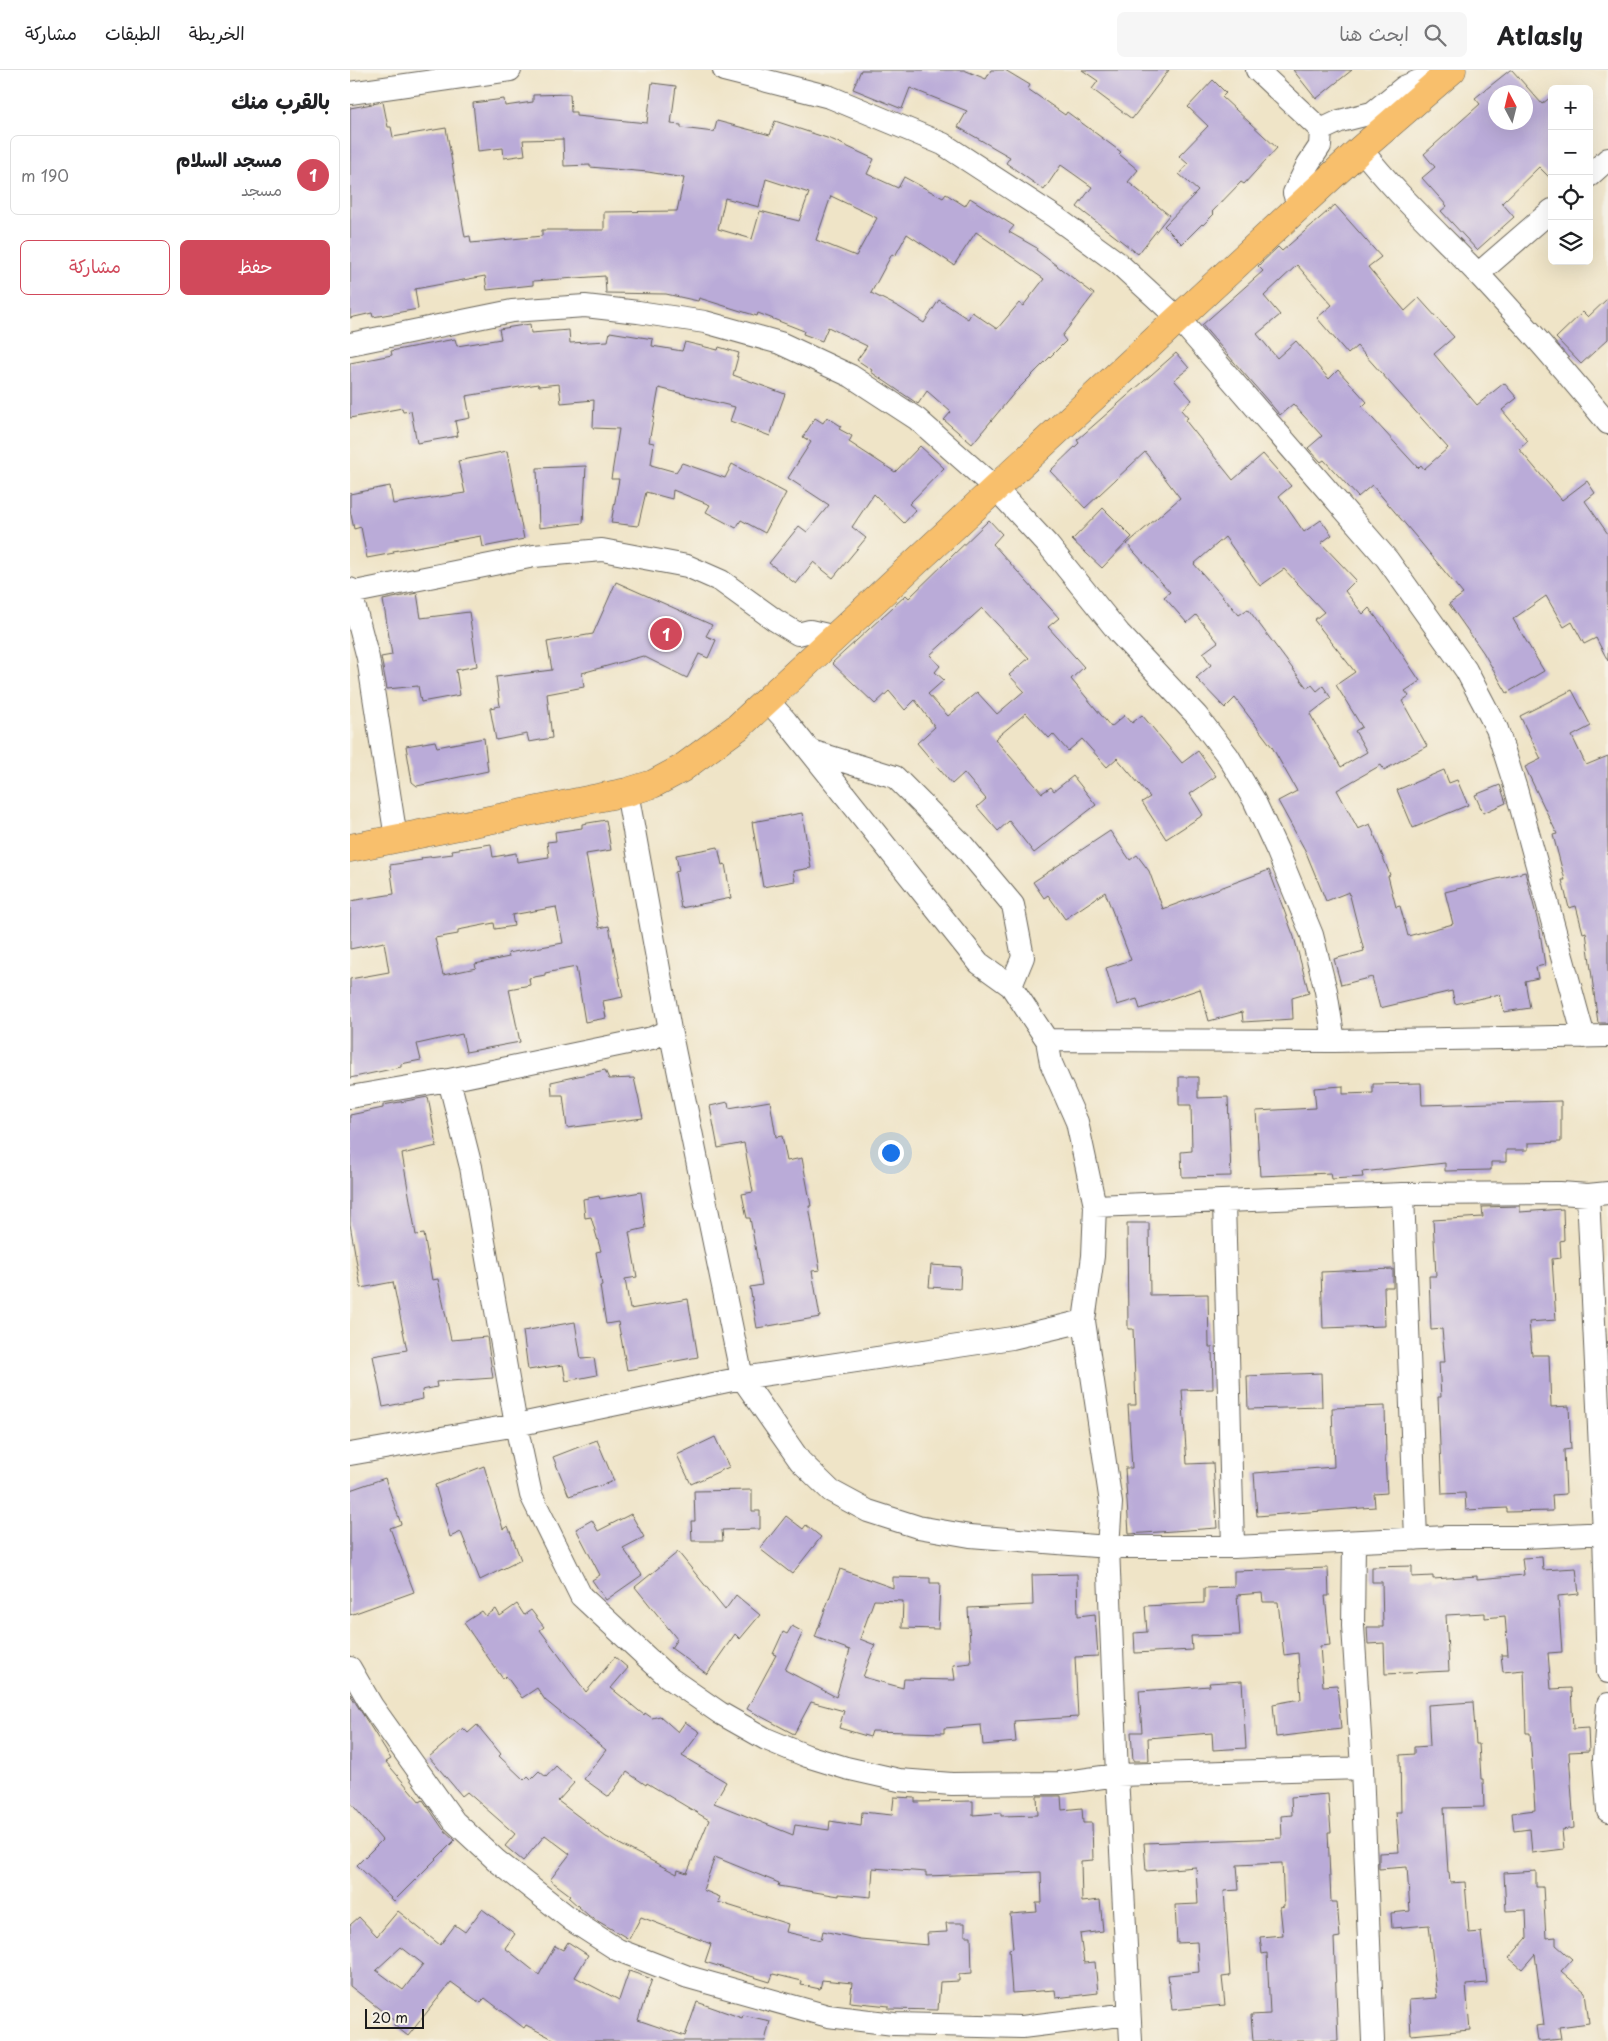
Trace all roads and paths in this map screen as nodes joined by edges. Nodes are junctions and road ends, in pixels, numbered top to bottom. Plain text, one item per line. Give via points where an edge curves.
1 (510, 70) edge
2 (724, 70) edge
3 (1257, 70) edge
4 (1444, 77) edge
5 (350, 93) edge
6 (1321, 130) junction
7 (1361, 149) junction
8 (1608, 159) edge
9 (1590, 175) edge
10 (1299, 208) junction
11 (1548, 213) edge
12 (1478, 274) junction
13 (1179, 319) junction
14 (350, 344) edge
15 (1608, 423) edge
16 (995, 488) junction
17 (350, 589) edge
18 (350, 593) edge
19 (836, 637) junction
20 (767, 700) junction
21 (811, 751) junction
22 (626, 792) junction
23 (396, 838) junction
24 (350, 848) edge
25 (1012, 986) junction
26 (670, 1030) junction
27 (1608, 1036) edge
28 (1584, 1037) junction
29 (1047, 1040) junction
30 (1334, 1041) junction
31 (449, 1080) junction
32 (350, 1097) edge
33 (1403, 1194) junction
34 (1598, 1194) edge
35 (1224, 1202) junction
36 (1094, 1206) junction
37 (1084, 1321) junction
38 (742, 1378) junction
39 (516, 1425) junction
40 (350, 1454) edge
41 (1606, 1533) edge
42 (1416, 1539) junction
43 (1354, 1542) junction
44 (1233, 1547) junction
45 (1108, 1548) junction
46 (350, 1668) edge
47 (1608, 1672) edge
48 (1608, 1704) edge
49 (1362, 1768) junction
50 (1117, 1775) junction
51 (1608, 1811) edge
52 (1129, 2014) junction
53 (1131, 2041) edge
54 (1373, 2041) edge

1 - 5 street
2 - 13 street via 830,97 942,144 1056,217 1118,263
3 - 6 street
4 - 6 street via 1421,80 1404,87 1372,113 1340,121
4 - 7 main road
6 - 10 street via 1320,146 1294,193
7 - 10 main road
7 - 12 street via 1382,176
8 - 9 street
10 - 13 main road
11 - 12 street
12 - 15 street
13 - 16 main road
13 - 28 street via 1387,559 1466,670 1497,729
14 - 16 street via 512,311 585,306 704,322 780,343 851,376 917,419
16 - 19 main road
16 - 30 street via 1048,545 1119,633 1197,716 1228,756 1254,800 1312,935
17 - 18 street
18 - 19 street via 534,556 602,550 687,566 721,581 798,634 810,631
18 - 23 street via 368,658
19 - 20 main road
20 - 21 street
20 - 22 main road via 724,738 681,768 653,784
21 - 25 street via 979,963
21 - 25 street via 895,777 961,843 1012,906 1023,957
22 - 23 main road
22 - 26 street
23 - 24 main road
25 - 29 street
26 - 31 street via 652,1038
26 - 38 street
27 - 28 street
28 - 30 street
29 - 30 street
29 - 36 street via 1051,1063 1077,1122
31 - 32 street
31 - 39 street via 471,1167
33 - 34 street
33 - 35 street
33 - 42 street
34 - 41 street
35 - 36 street
35 - 44 street
36 - 37 street via 1093,1256
37 - 38 street via 1012,1338
37 - 45 street via 1111,1503
38 - 39 street
38 - 45 street via 800,1461 831,1491 868,1511 918,1527 970,1536
39 - 40 street
39 - 50 street via 530,1495 581,1596 668,1677 720,1713 807,1756 899,1780 1017,1784 1060,1783
41 - 42 street
41 - 47 street
42 - 43 street
43 - 44 street
43 - 49 street via 1353,1626
44 - 45 street
45 - 50 street
46 - 52 street via 372,1706 454,1821 573,1921 618,1950 688,1977 837,2017 894,2024 1022,2027
48 - 51 street via 1604,1758
49 - 50 street
49 - 54 street
50 - 52 street
52 - 53 street

